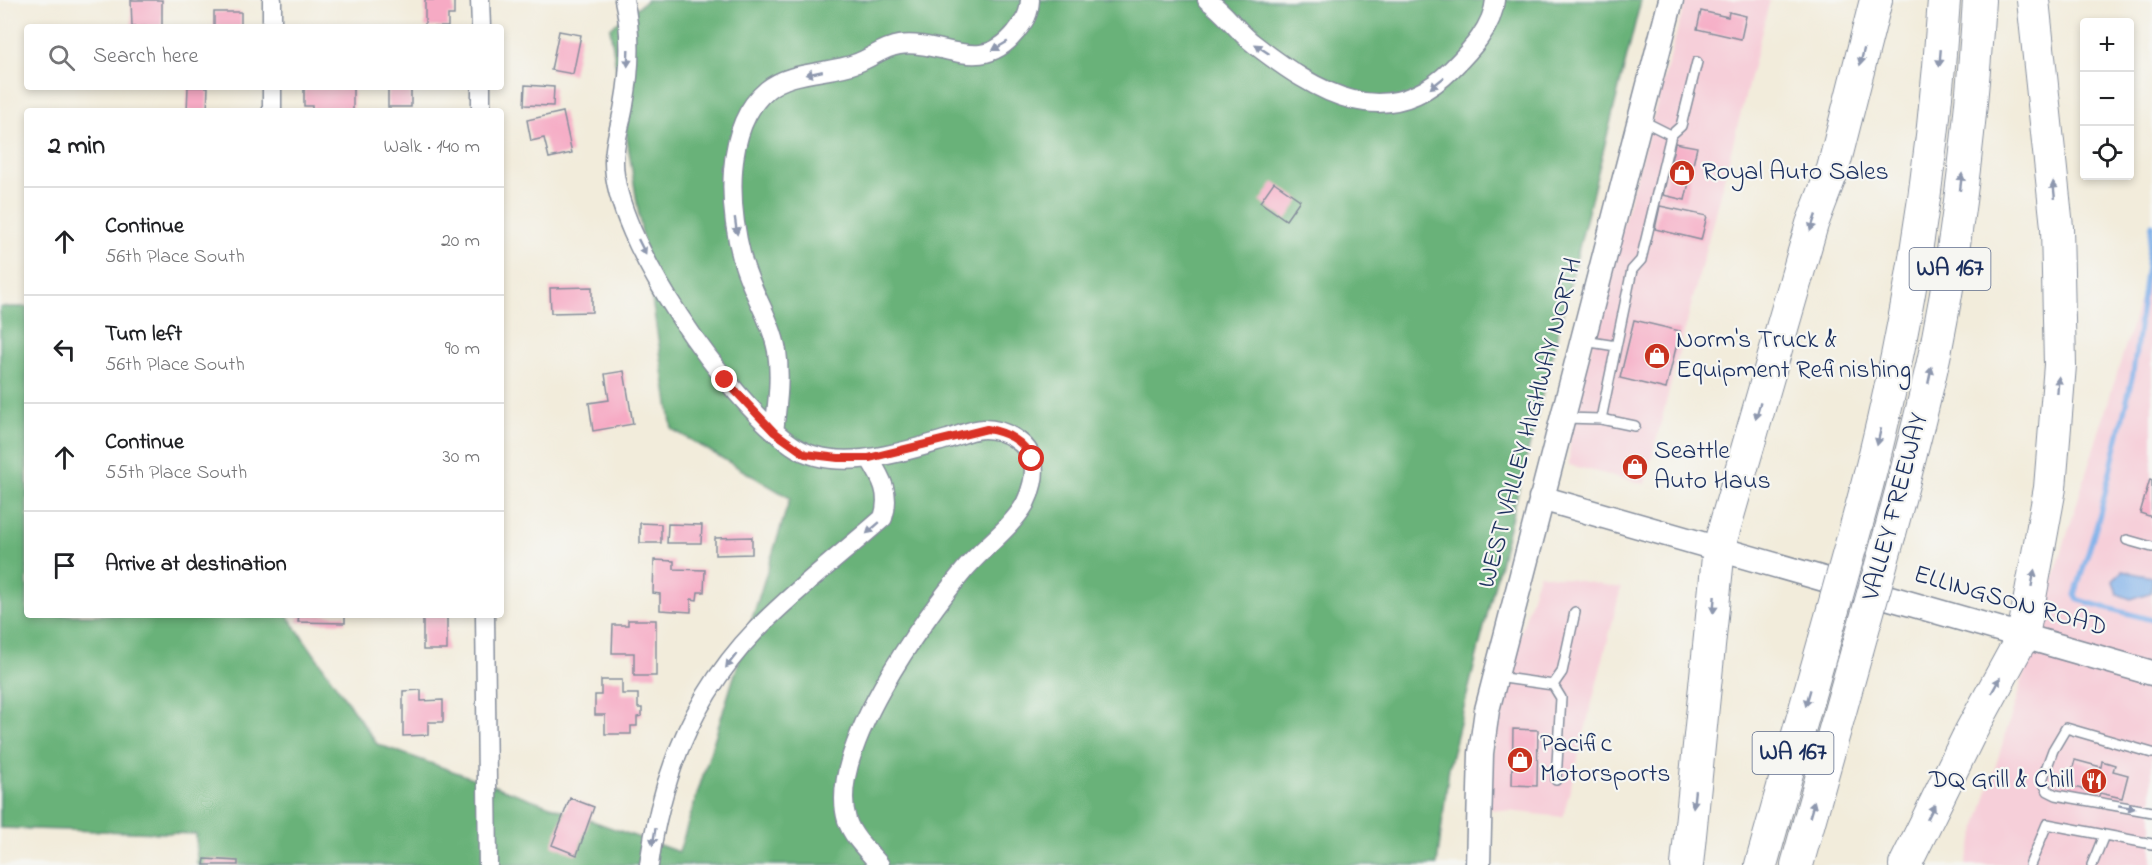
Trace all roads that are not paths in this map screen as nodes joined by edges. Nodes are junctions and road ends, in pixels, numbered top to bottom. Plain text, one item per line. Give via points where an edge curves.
1 (272, 0) edge
2 (480, 0) edge
3 (624, 0) edge
4 (1030, 0) edge
5 (1207, 0) edge
6 (1495, 0) edge
7 (1671, 0) edge
8 (1876, 0) edge
9 (1944, 0) edge
10 (1979, 0) edge
11 (2033, 0) edge
12 (272, 24) edge
13 (481, 24) edge
14 (1697, 62) dead end
15 (272, 90) edge
16 (481, 90) edge
17 (272, 108) edge
18 (481, 108) edge
19 (1639, 120) junction
20 (1671, 135) junction
21 (1581, 341) junction
22 (1616, 346) junction
23 (1562, 418) junction
24 (1601, 419) junction
25 (1635, 426) dead end
26 (774, 432) junction
27 (869, 458) junction
28 (1541, 498) junction
29 (2127, 540) dead end
30 (1719, 547) junction
31 (2152, 547) edge
32 (1575, 612) dead end
33 (485, 618) edge
34 (2023, 636) junction
35 (2152, 674) edge
36 (1495, 677) junction
37 (1553, 685) junction
38 (2152, 753) edge
39 (1556, 780) dead end
40 (2152, 812) edge
41 (2104, 835) junction
42 (2152, 844) edge
43 (488, 865) edge
44 (649, 865) edge
45 (880, 865) edge
46 (1478, 865) edge
47 (1687, 865) edge
48 (1761, 865) edge
49 (1797, 865) edge
50 (1905, 865) edge
51 (2030, 865) edge
52 (2092, 865) edge

1 - 12 street
2 - 13 street
3 -> 26 street via 627,75 614,160 619,193 652,269 687,328 725,380
4 -> 26 street via 1029,14 1006,44 981,56 920,44 896,45 856,63 778,82 753,105 736,148 734,208 742,258 777,351
6 -> 5 street via 1478,41 1438,83 1420,96 1389,104 1347,98 1308,81 1253,44
7 - 19 main road, WEST VALLEY HIGHWAY NORTH
8 -> 30 highway via 1833,169 1812,224
9 -> 48 highway, VALLEY FREEWAY / WA 167, bridge via 1933,126 1914,263 1884,414
49 -> 10 highway, VALLEY FREEWAY / WA 167, bridge via 1920,424 1950,266 1975,68
34 -> 11 highway via 2050,488 2060,365 2057,227
14 - 20 lane via 1681,126
15 - 17 street
16 - 18 street
19 - 20 lane
19 - 21 main road, WEST VALLEY HIGHWAY NORTH
20 - 22 lane via 1641,260 1632,270
21 - 22 lane
21 - 23 main road, WEST VALLEY HIGHWAY NORTH
22 - 24 lane
23 - 24 lane
23 - 28 main road, WEST VALLEY HIGHWAY NORTH
24 - 25 lane
26 - 27 street via 805,454
27 -> 44 street via 885,484 888,505 883,519 775,611 712,685 672,765
27 - 45 street via 987,429 1018,441 1029,452 1034,467 1023,506 936,606 859,732 846,779 845,808 852,830
28 - 30 main road, ELLINGSON ROAD
28 - 36 main road, WEST VALLEY HIGHWAY NORTH
29 - 31 lane
30 - 34 main road, ELLINGSON ROAD
30 -> 47 highway
32 - 37 lane via 1562,672
33 - 43 street
34 - 35 main road, ELLINGSON ROAD
50 -> 34 highway
36 - 37 lane
36 - 46 main road, WEST VALLEY HIGHWAY NORTH via 1481,753
37 - 39 lane via 1561,698
38 -> 40 lane via 2066,728 2046,764 2042,780 2048,791
41 - 42 lane
41 - 51 lane via 2047,824
41 - 52 lane

